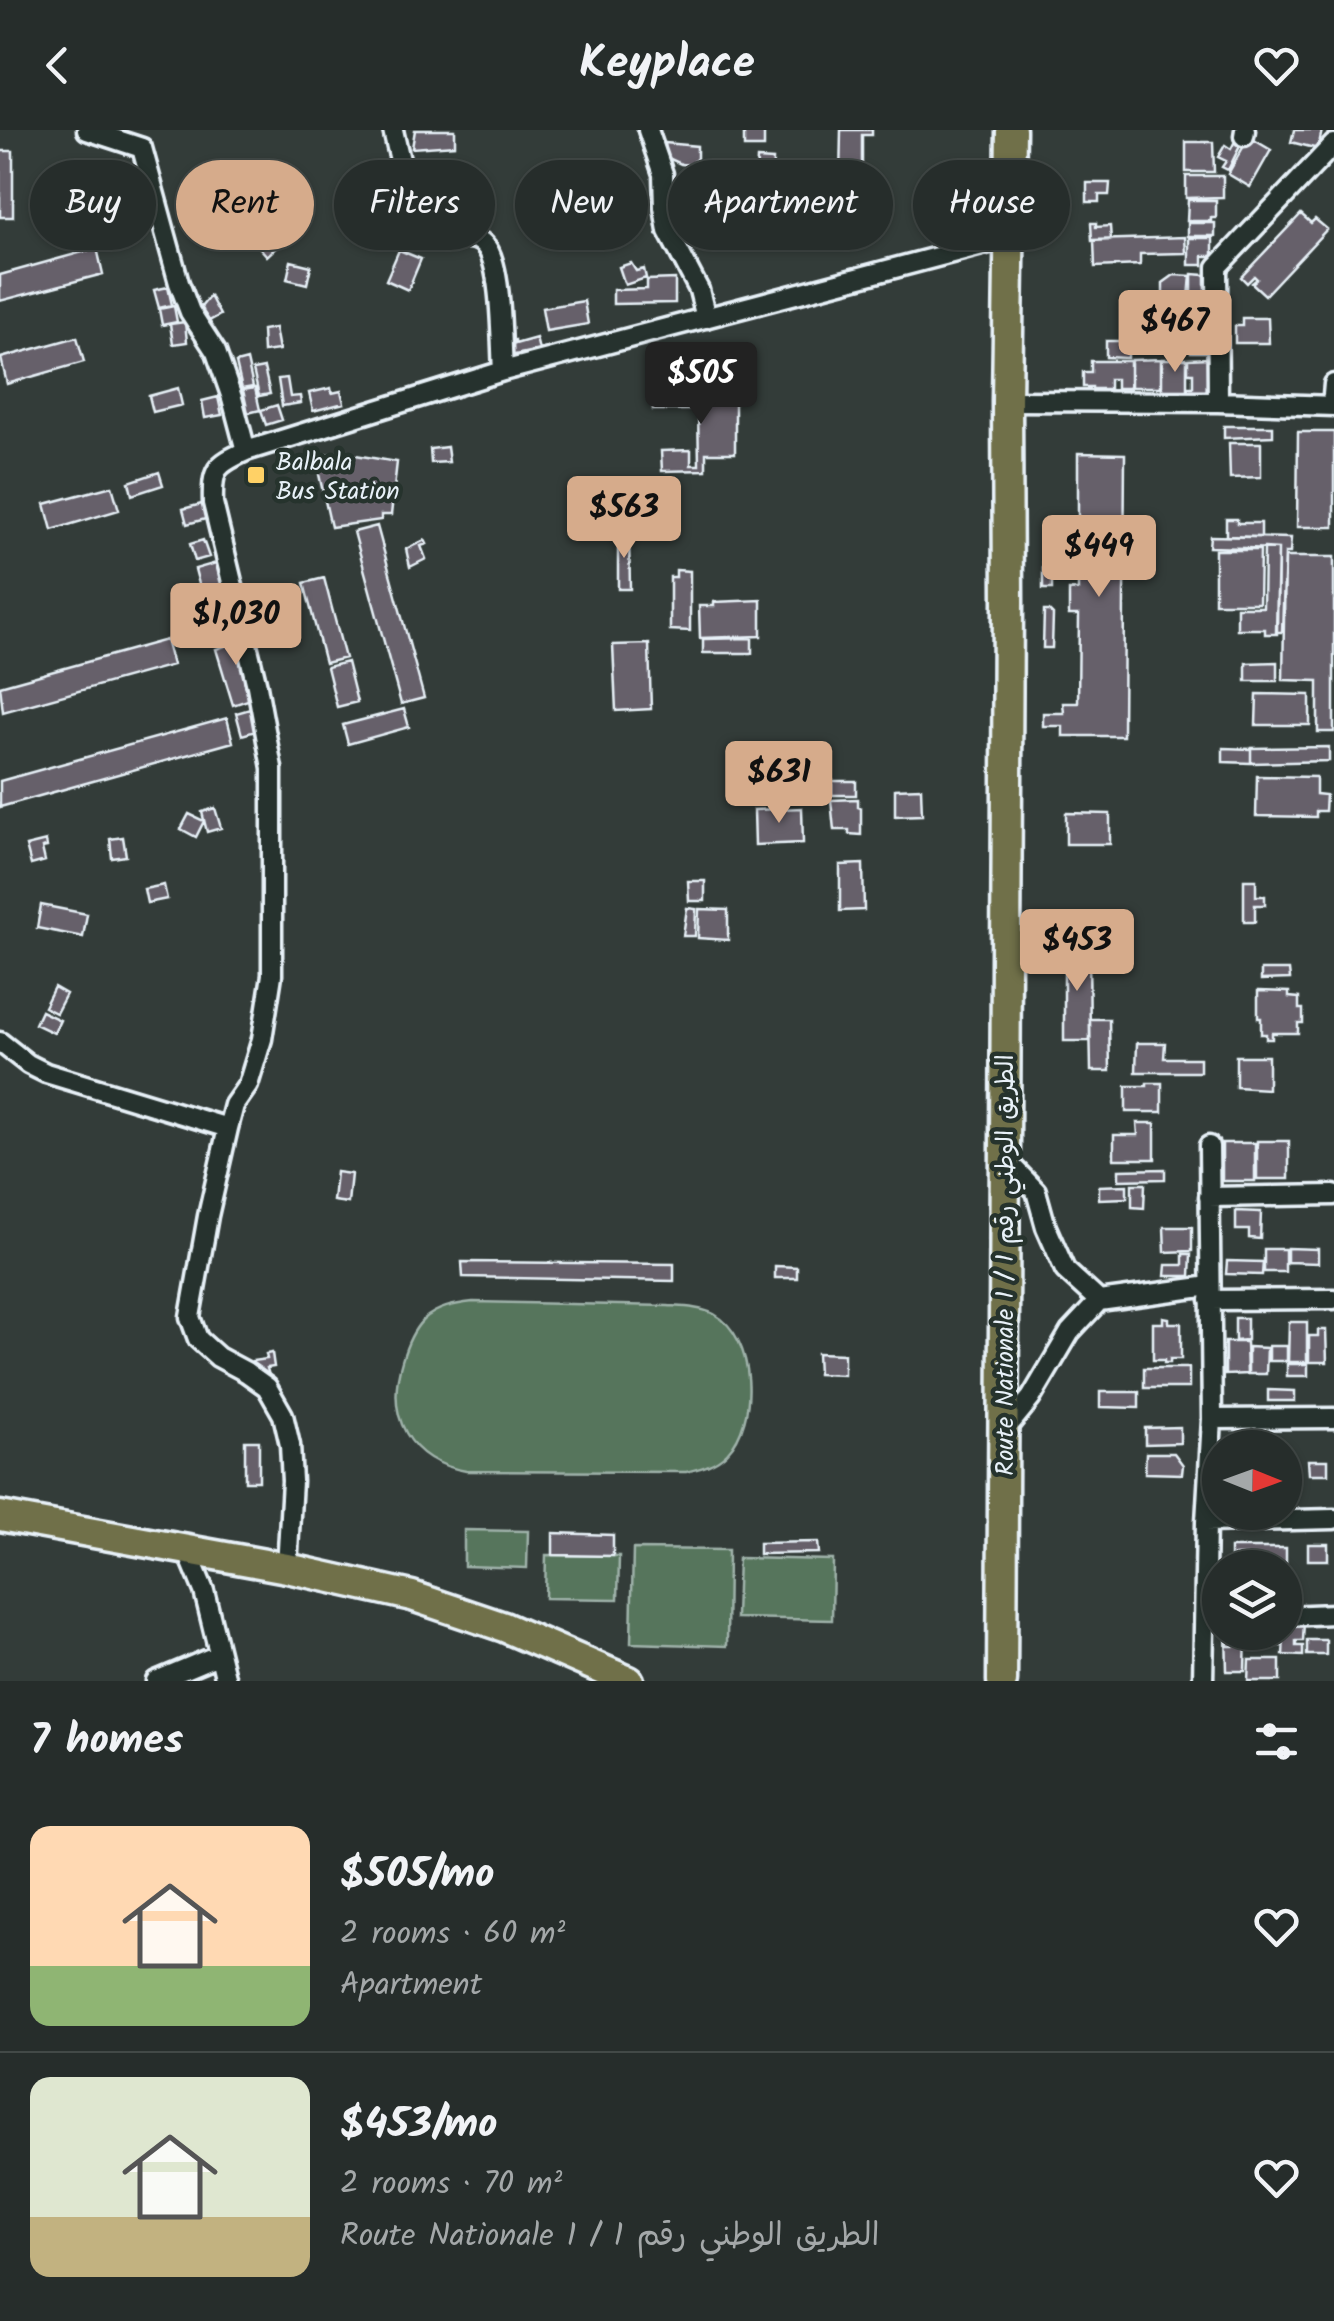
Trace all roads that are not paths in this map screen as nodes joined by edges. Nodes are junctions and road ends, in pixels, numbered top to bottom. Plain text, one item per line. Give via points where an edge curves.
1 (87, 130) edge
2 (394, 130) edge
3 (648, 130) edge
4 (1011, 130) edge
5 (141, 139) edge
6 (1334, 144) edge
7 (1010, 160) edge
8 (963, 250) edge
9 (1008, 250) edge
10 (706, 318) junction
11 (503, 370) junction
12 (1334, 384) edge
13 (1007, 401) junction
14 (1218, 402) junction
15 (1333, 406) edge
16 (246, 451) junction
17 (1, 1045) edge
18 (228, 1128) junction
19 (1209, 1146) dead end
20 (1005, 1160) junction
21 (1334, 1196) edge
22 (1209, 1197) junction
23 (1210, 1293) junction
24 (1334, 1299) edge
25 (1099, 1301) junction
26 (1334, 1418) edge
27 (1212, 1419) junction
28 (1211, 1430) edge
29 (1004, 1431) junction
30 (0, 1516) edge
31 (1302, 1520) edge
32 (1334, 1520) edge
33 (187, 1550) junction
34 (287, 1568) junction
35 (1334, 1614) edge
36 (1302, 1615) edge
37 (1207, 1650) edge
38 (218, 1655) junction
39 (156, 1681) edge
40 (226, 1681) edge
41 (629, 1681) edge
42 (1002, 1681) edge
43 (1203, 1681) edge

1 - 5 street
2 - 11 street via 406,186 425,224 446,238 474,237 492,257
3 - 10 street via 663,174 668,230
4 - 7 main road, Route Nationale 1 / الطريق الوطني رقم 1
5 - 16 street via 179,283 216,352
6 - 14 street via 1218,267
8 - 10 street
9 - 13 main road, Route Nationale 1 / الطريق الوطني رقم 1
10 - 11 street
11 - 16 street
12 - 15 street
13 - 14 street
13 - 20 main road, Route Nationale 1 / الطريق الوطني رقم 1
14 - 15 street
16 - 18 street via 224,461 212,478 213,503 272,768 272,976 262,1039
17 - 18 street via 46,1072
18 - 34 street via 190,1317 198,1340 267,1388 282,1415 292,1481
19 - 22 street
20 - 25 street via 1036,1191 1065,1270
20 - 29 main road, Route Nationale 1 / الطريق الوطني رقم 1
21 - 22 street
22 - 23 street
23 - 24 street
23 - 25 street
23 - 27 street
25 - 29 street via 1070,1332
26 - 27 street
27 - 28 street
29 - 42 main road, Route Nationale 1 / الطريق الوطني رقم 1
30 - 33 main road
31 - 32 street
33 - 34 main road
33 - 38 street
34 - 41 main road via 458,1610
35 - 36 street
37 - 43 street
38 - 39 street
38 - 40 street

